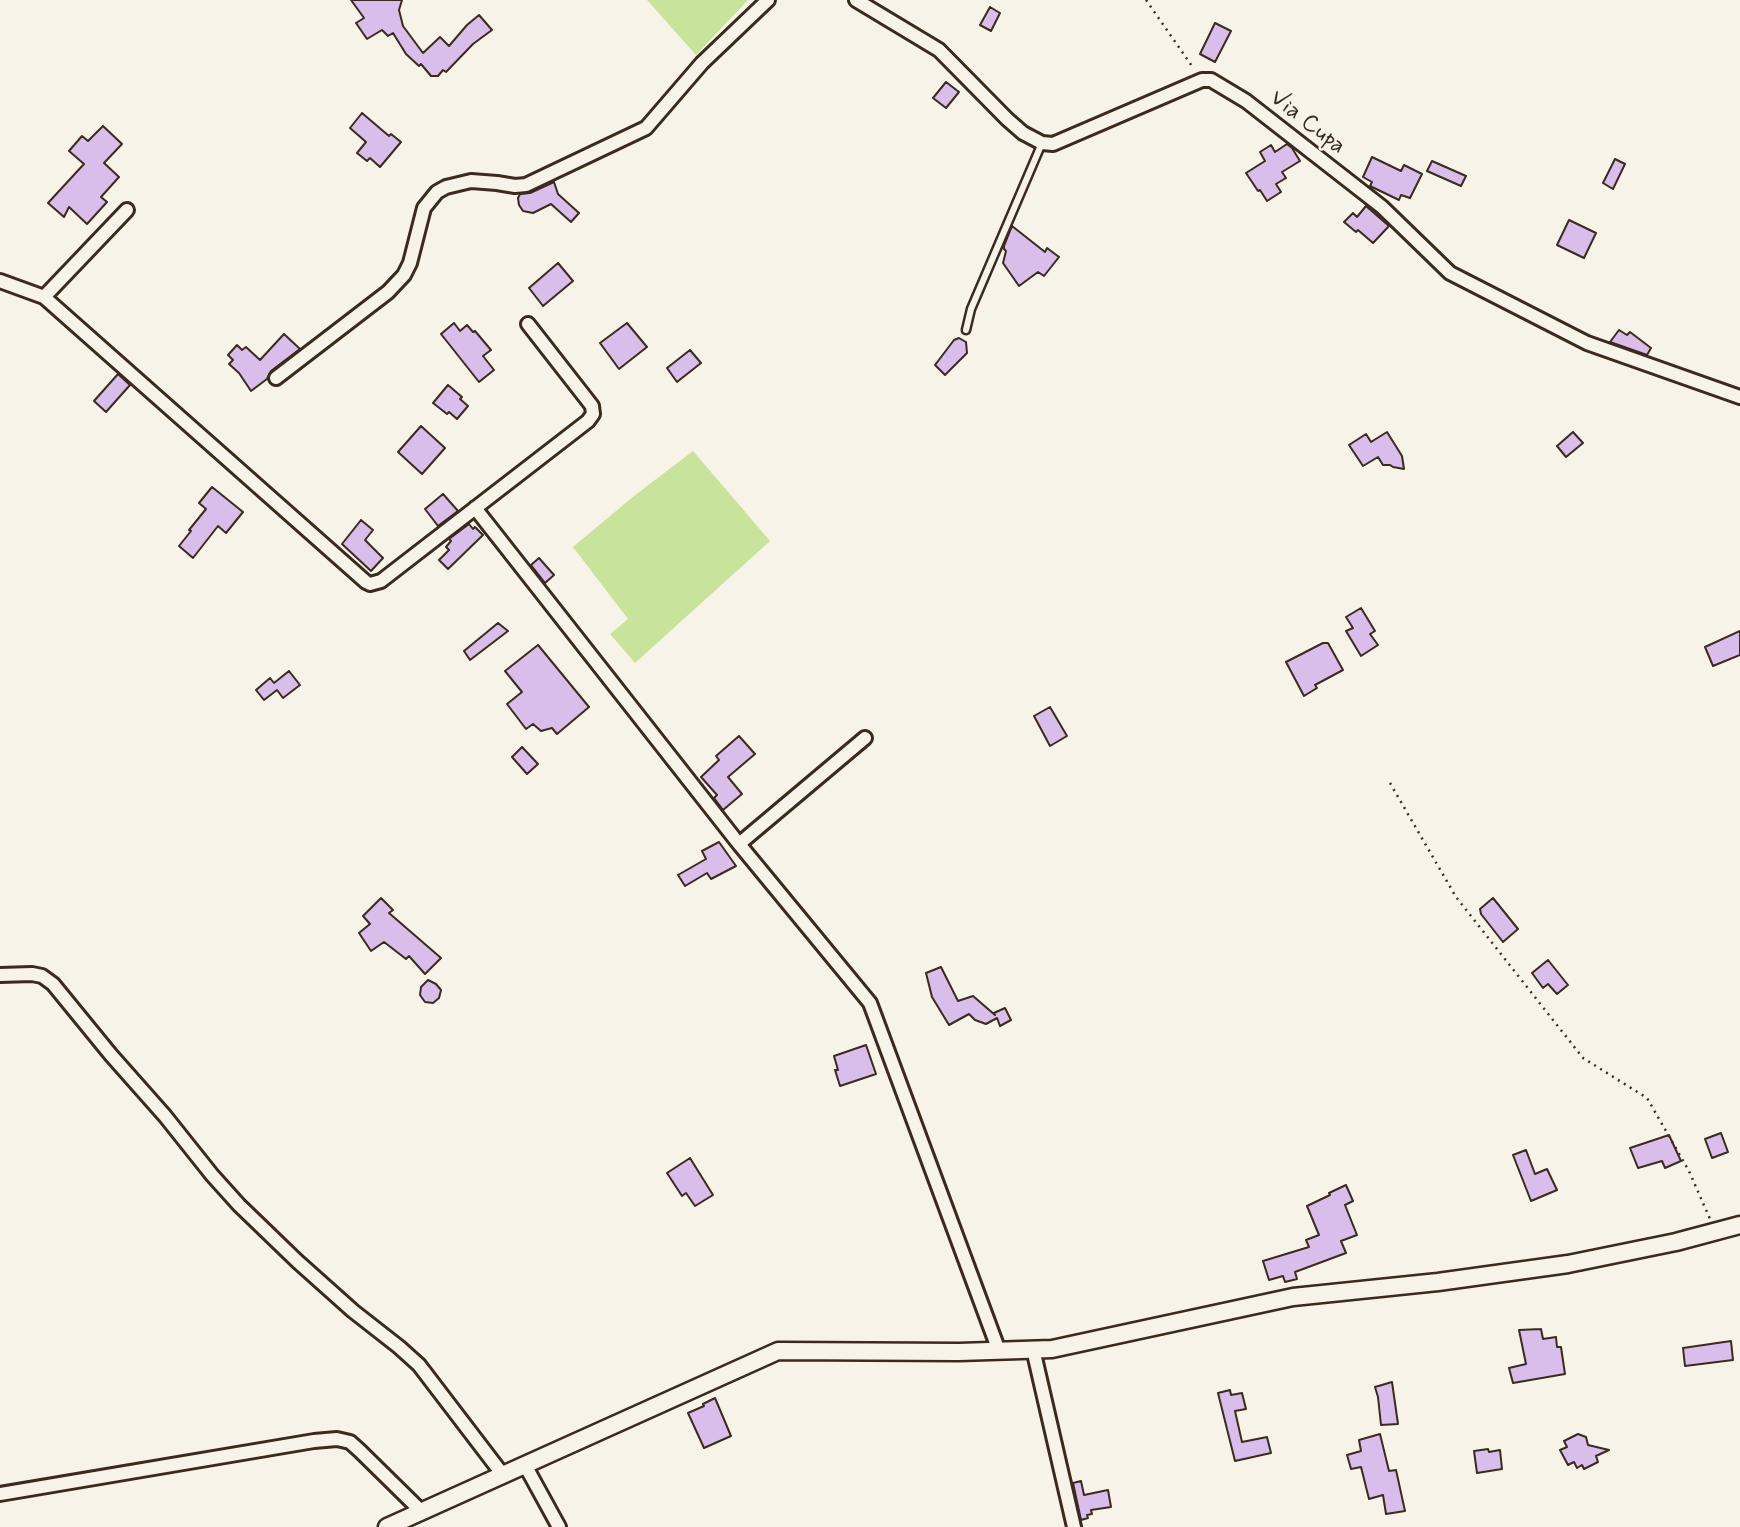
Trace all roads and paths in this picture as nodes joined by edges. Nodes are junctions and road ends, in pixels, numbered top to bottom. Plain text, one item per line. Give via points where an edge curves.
1 (768, 0) edge
2 (856, 0) edge
3 (1146, 0) edge
4 (1202, 80) junction
5 (1042, 143) junction
6 (127, 210) dead end
7 (0, 281) edge
8 (44, 297) junction
9 (528, 324) dead end
10 (966, 330) dead end
11 (276, 377) dead end
12 (1740, 397) edge
13 (475, 508) junction
14 (865, 738) dead end
15 (1390, 783) dead end
16 (739, 844) junction
17 (0, 975) edge
18 (1740, 1225) edge
19 (1716, 1231) junction
20 (1033, 1349) junction
21 (999, 1350) junction
22 (525, 1465) junction
23 (503, 1475) junction
24 (0, 1494) edge
25 (421, 1511) junction
26 (387, 1527) edge
27 (559, 1527) edge
28 (1074, 1527) edge

1 - 11 street via 702,64 646,128 526,185 471,181 437,192 424,208 404,275
2 - 5 street via 939,50 1023,134
3 - 4 path
4 - 5 street via 1053,144
4 - 12 street, Via Cupa via 1211,80 1246,101 1382,207 1450,273 1587,343
5 - 10 lane
6 - 8 street
7 - 8 street
8 - 13 street via 370,584 381,581
9 - 13 street via 593,414
13 - 16 street
14 - 16 street
15 - 19 path via 1456,897 1583,1058 1647,1098 1689,1171
16 - 21 street via 870,1003
17 - 23 street via 32,974 53,984 254,1220 430,1377
18 - 19 street
19 - 20 street via 1567,1264 1293,1297 1052,1349
20 - 21 street
20 - 28 street
21 - 22 street via 778,1350
22 - 23 street
22 - 27 street
23 - 25 street
24 - 25 street via 337,1439 360,1451
25 - 26 street

